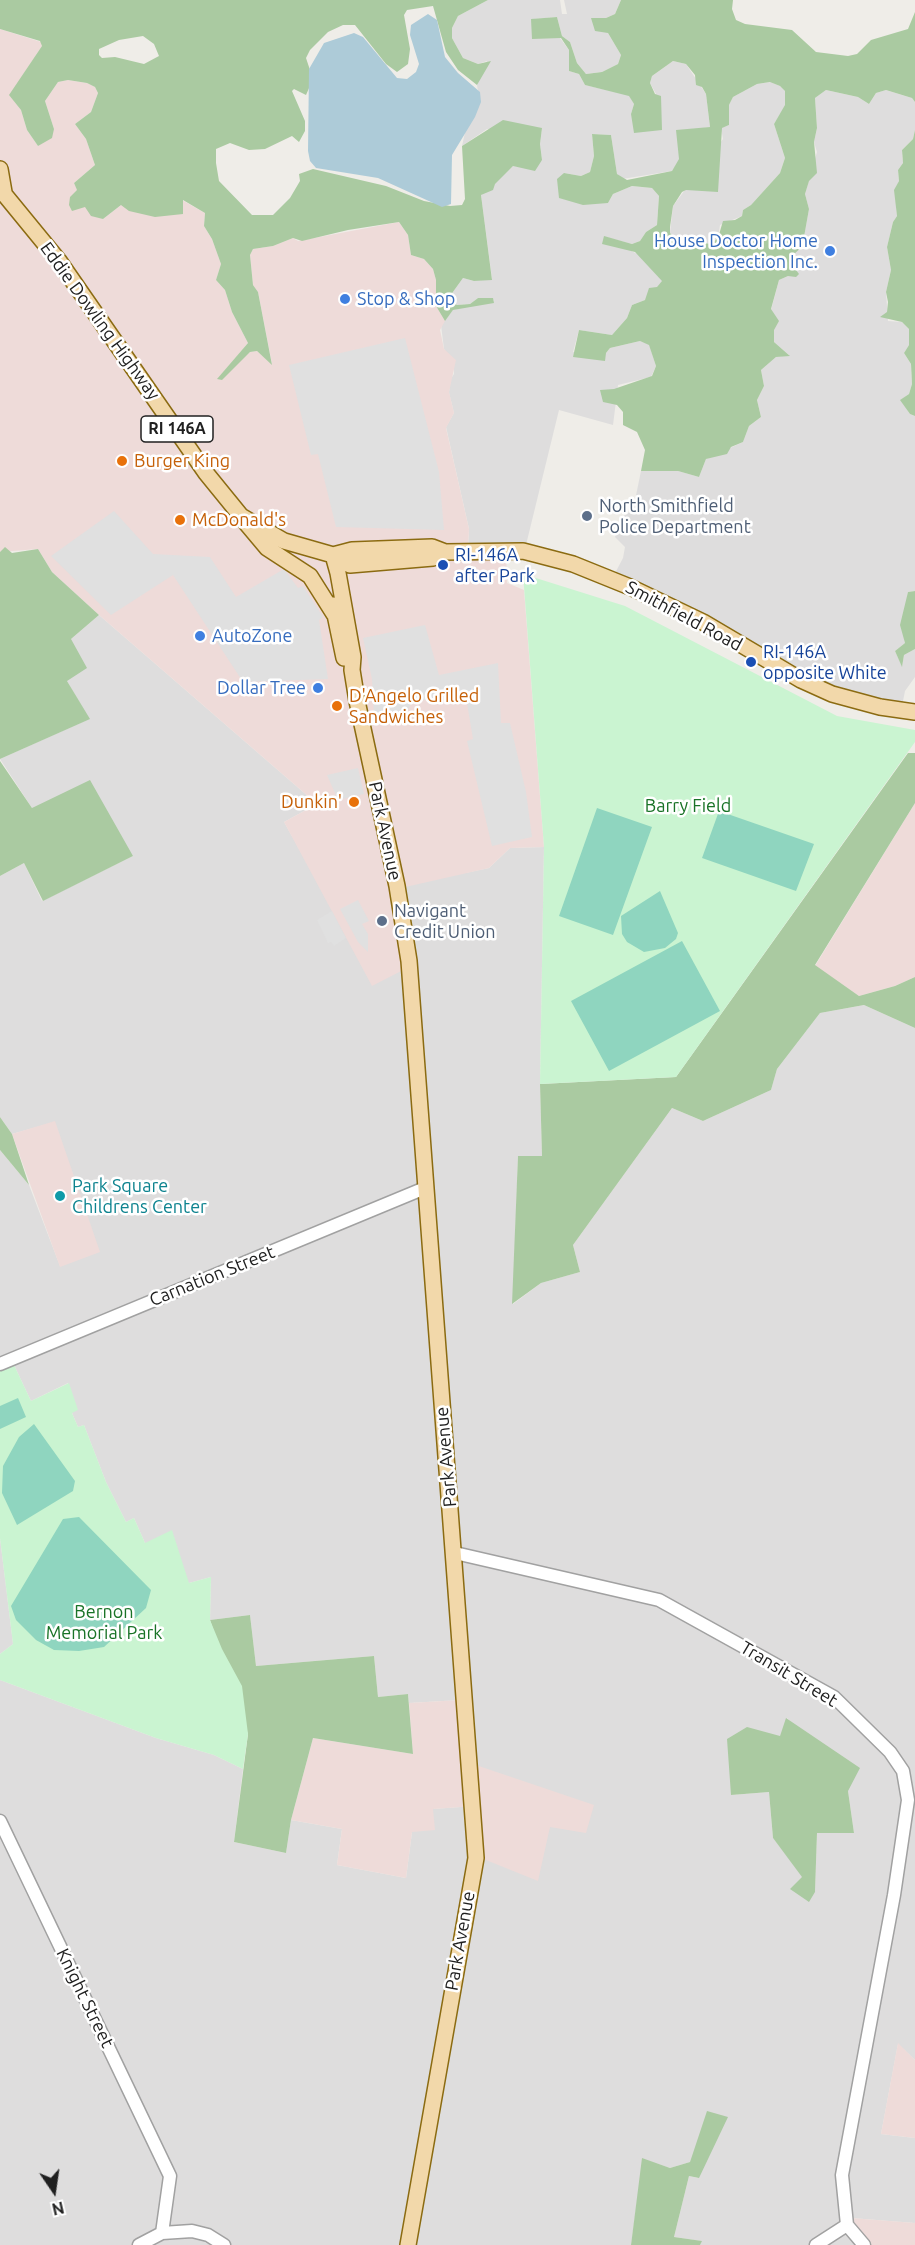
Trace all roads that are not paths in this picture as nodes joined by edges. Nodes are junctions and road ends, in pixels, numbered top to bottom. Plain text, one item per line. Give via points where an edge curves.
1 (0, 169) edge
2 (2, 190) edge
3 (240, 516) junction
4 (333, 555) junction
5 (334, 614) junction
6 (352, 670) junction
7 (915, 712) edge
8 (425, 1188) junction
9 (0, 1364) edge
10 (455, 1553) junction
11 (0, 1821) edge
12 (847, 2225) junction
13 (162, 2233) junction
14 (139, 2245) edge
15 (224, 2245) edge
16 (408, 2245) edge
17 (816, 2245) edge
18 (864, 2245) edge

1 - 2 main road, Eddie Dowling Highway / RI 146A
2 - 3 main road, Eddie Dowling Highway / RI 146A via 59,261
3 - 4 main road, Eddie Dowling Highway / RI 146A via 284,541
3 - 5 main road via 267,548 310,576
4 - 5 main road, Park Avenue via 329,574
4 - 6 main road, Park Avenue via 353,657
4 - 7 main road, Smithfield Road / RI 146A via 350,565 433,558 445,552 523,551 573,564 703,622 832,694
5 - 6 main road, Park Avenue via 344,660
6 - 8 main road, Park Avenue via 409,961
8 - 9 street, Carnation Street
8 - 10 main road, Park Avenue
10 - 12 street, Transit Street via 659,1600 834,1697 890,1752 903,1771 908,1800 894,1895 842,2175
10 - 16 main road, Park Avenue via 476,1858
11 - 13 street, Knight Street via 170,2176
12 - 17 street
12 - 18 street
13 - 14 street
13 - 15 street via 192,2231

